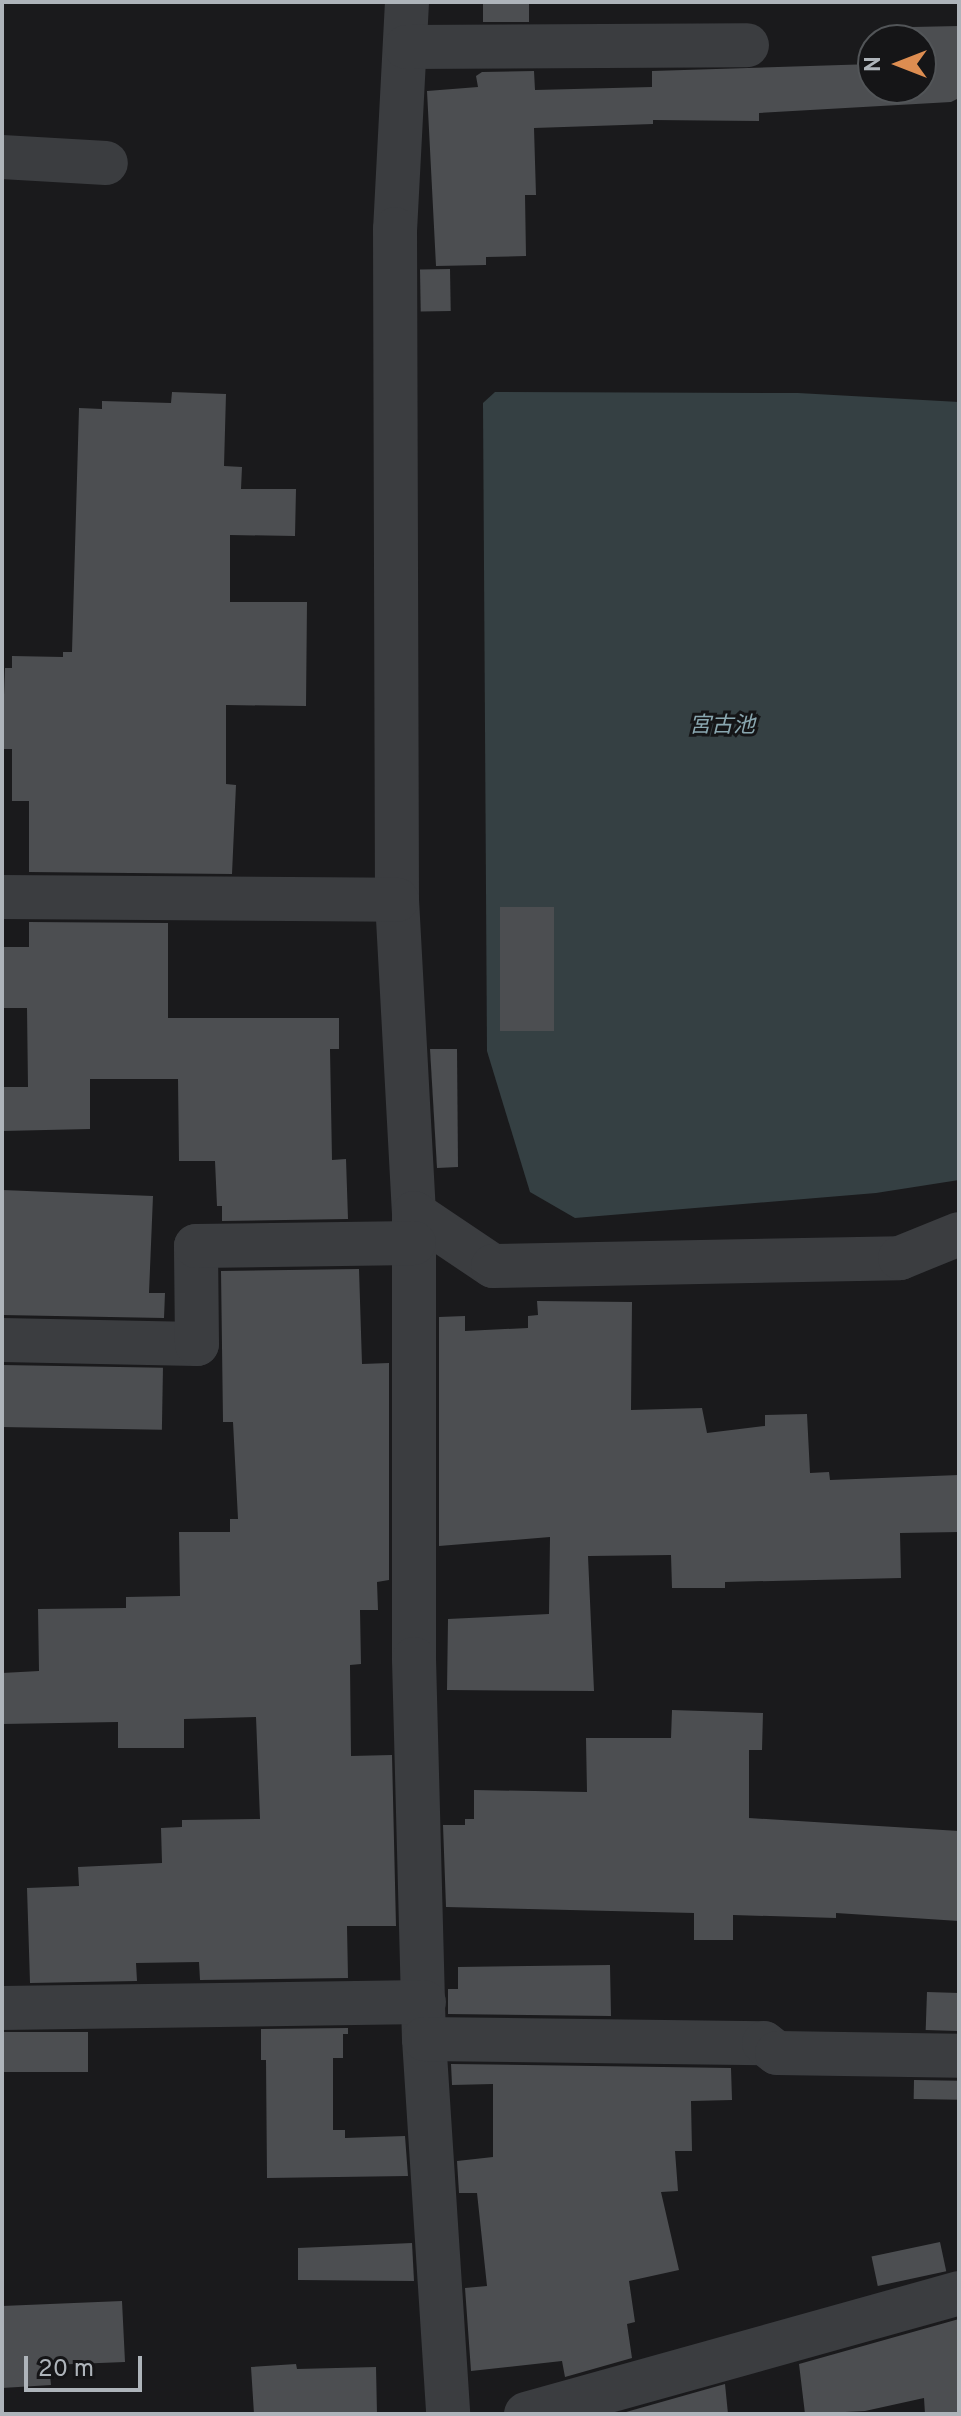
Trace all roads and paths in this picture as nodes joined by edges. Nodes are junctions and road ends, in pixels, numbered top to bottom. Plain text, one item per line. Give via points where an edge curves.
1 (407, 2) edge
2 (747, 45) dead end
3 (406, 47) junction
4 (2, 157) edge
5 (106, 163) dead end
6 (2, 897) edge
7 (397, 900) junction
8 (414, 1228) junction
9 (959, 1234) edge
10 (2, 1340) edge
11 (2, 2008) edge
12 (424, 2020) junction
13 (959, 2056) edge
14 (959, 2293) edge
15 (448, 2414) edge
16 (526, 2414) edge

1 - 3 street
2 - 3 street
3 - 7 street via 395,229
4 - 5 street
6 - 7 street
7 - 8 street
8 - 9 street via 493,1266 900,1258
8 - 10 street via 196,1246 197,1344
8 - 12 street via 414,1659
11 - 12 street
12 - 13 street via 764,2043 777,2053
12 - 15 street
14 - 16 street

